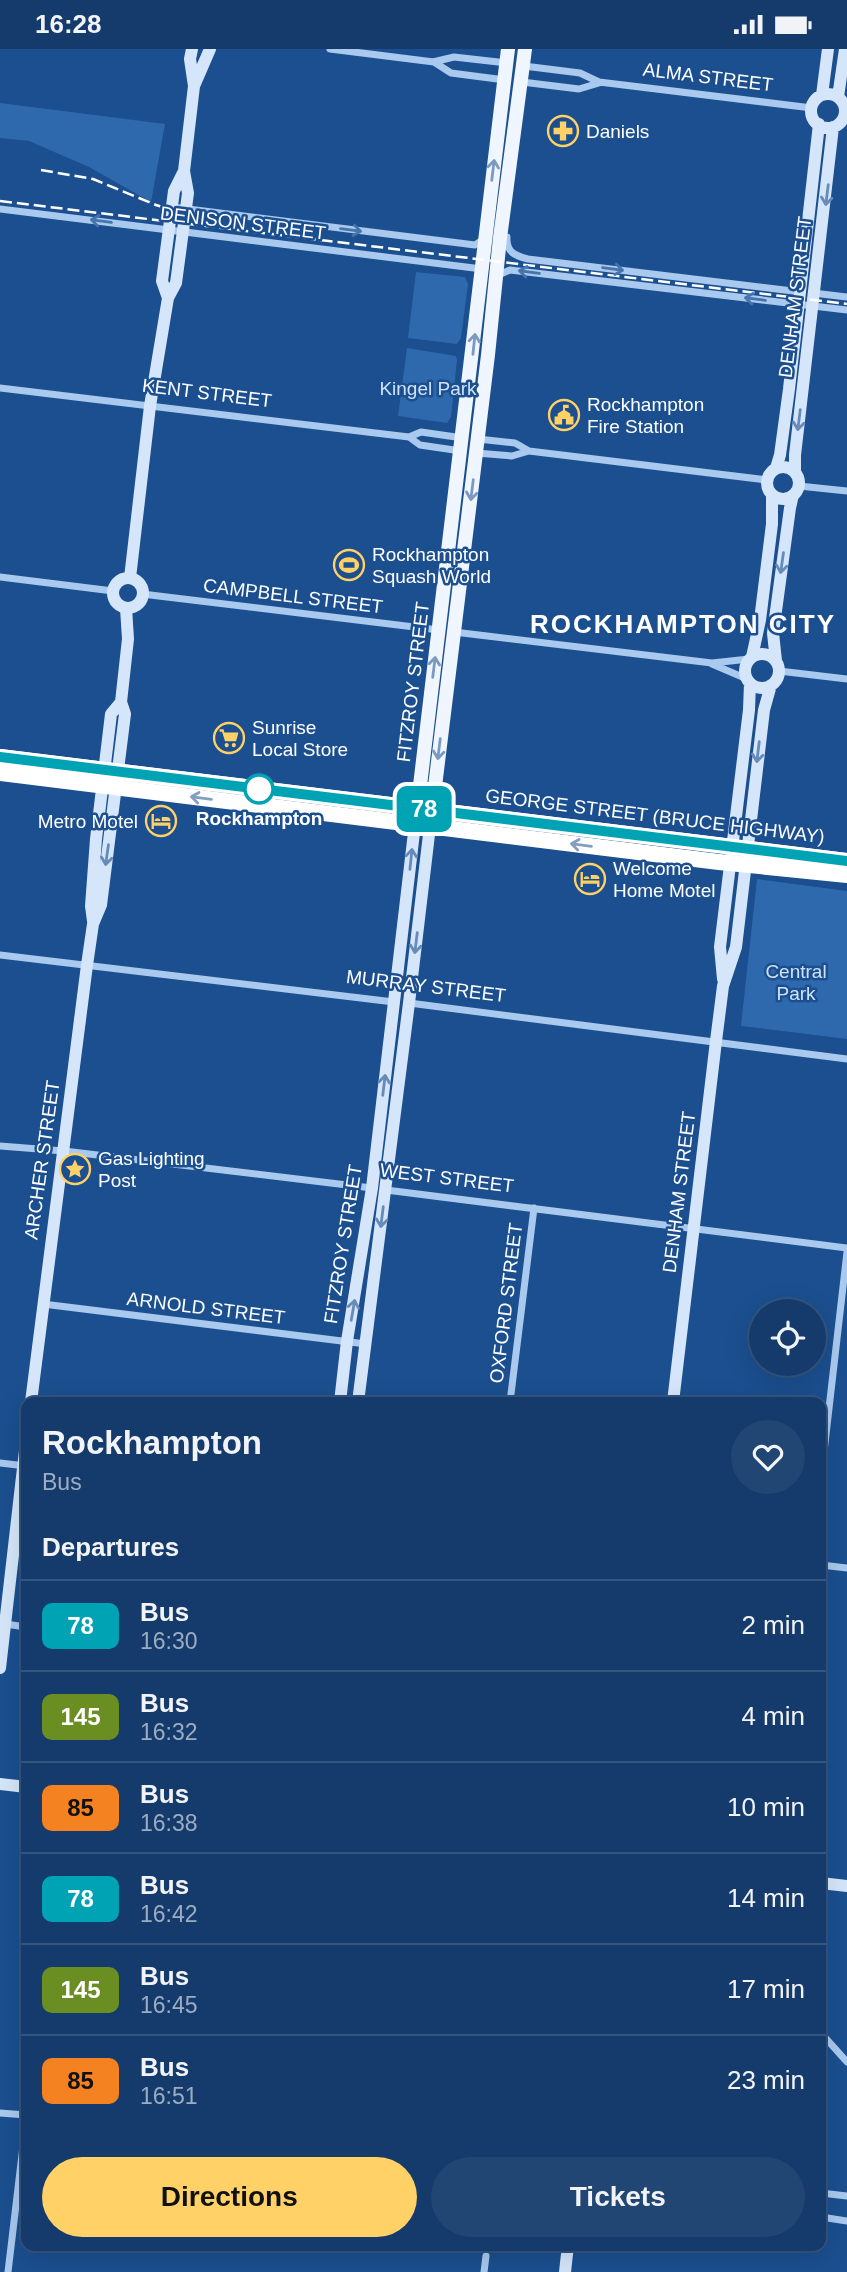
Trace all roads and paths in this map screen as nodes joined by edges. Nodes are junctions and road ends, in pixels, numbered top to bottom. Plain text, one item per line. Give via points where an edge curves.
1 (192, 49) edge
2 (197, 49) edge
3 (204, 49) edge
4 (209, 49) edge
5 (330, 49) edge
6 (525, 49) edge
7 (828, 49) edge
8 (845, 49) edge
9 (507, 56) edge
10 (433, 62) junction
11 (524, 65) junction
12 (505, 80) junction
13 (522, 82) junction
14 (599, 82) junction
15 (194, 86) junction
16 (822, 95) junction
17 (838, 97) junction
18 (812, 109) junction
19 (846, 113) edge
20 (818, 124) junction
21 (834, 127) junction
22 (184, 171) junction
23 (507, 192) junction
24 (172, 207) junction
25 (0, 209) edge
26 (186, 209) junction
27 (169, 229) junction
28 (183, 231) junction
29 (485, 237) junction
30 (482, 269) junction
31 (496, 276) junction
32 (847, 297) edge
33 (168, 298) junction
34 (799, 298) junction
35 (814, 300) junction
36 (847, 310) edge
37 (0, 388) edge
38 (150, 405) junction
39 (409, 437) junction
40 (462, 444) junction
41 (477, 446) junction
42 (529, 451) junction
43 (776, 468) junction
44 (795, 472) junction
45 (767, 480) junction
46 (796, 491) junction
47 (847, 491) edge
48 (772, 495) junction
49 (0, 577) edge
50 (130, 579) junction
51 (113, 590) junction
52 (142, 594) junction
53 (126, 608) junction
54 (446, 631) junction
55 (751, 658) junction
56 (712, 663) junction
57 (777, 666) junction
58 (847, 680) edge
59 (748, 681) junction
60 (771, 685) junction
61 (0, 757) edge
62 (0, 773) edge
63 (111, 778) junction
64 (424, 817) junction
65 (739, 856) junction
66 (847, 861) edge
67 (847, 875) edge
68 (405, 909) junction
69 (420, 910) junction
70 (0, 955) edge
71 (87, 965) junction
72 (394, 1002) junction
73 (409, 1003) junction
74 (716, 1041) junction
75 (847, 1059) edge
76 (0, 1146) edge
77 (64, 1151) junction
78 (372, 1188) junction
79 (386, 1190) junction
80 (534, 1208) junction
81 (694, 1228) junction
82 (847, 1250) edge
83 (43, 1304) junction
84 (347, 1341) junction
85 (366, 1344) junction
86 (32, 1397) edge
87 (341, 1397) edge
88 (359, 1397) edge
89 (511, 1397) edge
90 (674, 1397) edge
91 (826, 1434) edge
92 (0, 1463) edge
93 (21, 1466) edge
94 (21, 1498) edge
95 (826, 1566) edge
96 (847, 1568) edge
97 (5, 1624) junction
98 (21, 1626) edge
99 (0, 1668) edge
100 (0, 1784) edge
101 (21, 1786) edge
102 (826, 1884) edge
103 (847, 1886) edge
104 (826, 2039) edge
105 (847, 2062) edge
106 (0, 2113) edge
107 (21, 2115) edge
108 (21, 2163) edge
109 (826, 2194) edge
110 (847, 2196) edge
111 (826, 2218) edge
112 (847, 2221) edge
113 (567, 2251) edge
114 (486, 2256) dead end
115 (8, 2272) edge
116 (484, 2272) edge
117 (565, 2272) edge

1 - 15 street
2 - 3 street
4 - 15 street
5 - 10 street, ALMA STREET
6 - 11 main road, FITZROY STREET
7 - 16 street
8 - 17 street
9 - 10 street, ALMA STREET
9 - 11 main road, ALMA STREET
9 - 12 main road, FITZROY STREET
10 - 12 street, ALMA STREET via 451,73
11 - 13 main road, FITZROY STREET
11 - 14 street, ALMA STREET via 580,73
12 - 13 main road, ALMA STREET
29 -> 12 main road, FITZROY STREET
13 - 14 street, ALMA STREET via 579,89
13 - 23 main road, FITZROY STREET
14 - 18 street, ALMA STREET
15 - 22 street
16 - 17 street
16 - 18 street
17 - 19 street
18 - 20 street
19 - 21 street
20 - 21 street
20 - 34 street, DENHAM STREET
21 -> 35 street, DENHAM STREET
22 - 24 street
22 - 26 street
23 - 31 main road, FITZROY STREET
23 -> 34 street via 507,247 520,257
24 - 26 street, DENISON STREET
24 - 27 street
27 -> 25 street, DENISON STREET
26 - 28 street
26 -> 29 street, DENISON STREET via 475,245
27 - 28 street, DENISON STREET
27 - 33 street via 162,281
28 - 30 street, DENISON STREET
28 - 33 street via 176,283
29 - 30 main road, FITZROY STREET
40 -> 30 main road, FITZROY STREET
34 -> 31 street via 510,270
31 - 41 main road, FITZROY STREET
32 - 35 street
33 - 38 street
34 - 35 street
34 - 35 street
34 - 43 street, DENHAM STREET
35 - 36 street
35 -> 44 street, DENHAM STREET
37 - 38 street, KENT STREET
38 - 39 street, KENT STREET
38 - 50 street
39 - 40 street, KENT STREET via 421,432
39 - 40 street, KENT STREET via 419,445
40 - 41 main road, KENT STREET
40 - 54 main road, FITZROY STREET
41 - 42 street, KENT STREET via 512,456
41 - 42 street, KENT STREET via 515,443
41 -> 54 main road, FITZROY STREET
42 - 45 street, KENT STREET
43 - 44 street
43 - 45 street
44 - 46 street via 799,479
45 - 48 street
46 - 47 street
46 - 48 street via 780,499
46 -> 57 street via 789,512 773,633
48 - 55 street via 760,620
49 - 51 street
50 - 51 street via 119,581
50 - 52 street via 139,584
51 - 53 street via 117,604
52 - 53 street via 135,606
52 - 54 street, CAMPBELL STREET
53 - 63 street, ARCHER STREET via 128,639 121,702 111,714
54 - 56 street, CAMPBELL STREET
54 - 64 main road, FITZROY STREET
55 - 56 street, CAMPBELL STREET
55 - 57 street via 772,657
55 - 59 street via 745,669
56 - 59 street, CAMPBELL STREET
57 - 58 street
57 - 60 street
59 - 60 street via 760,688
59 - 65 street, DENHAM STREET
60 -> 65 street, DENHAM STREET
61 - 63 highway, GEORGE STREET (BRUCE HIGHWAY)
62 - 63 highway, GEORGE STREET (BRUCE HIGHWAY)
63 - 64 highway, GEORGE STREET (BRUCE HIGHWAY)
63 - 71 street, ARCHER STREET via 101,905
64 - 65 highway, GEORGE STREET (BRUCE HIGHWAY)
68 -> 64 street, FITZROY STREET
64 - 69 street, FITZROY STREET
65 - 66 highway, GEORGE STREET (BRUCE HIGHWAY)
65 - 67 highway, GEORGE STREET (BRUCE HIGHWAY)
65 - 74 street, DENHAM STREET via 736,947 723,986
68 - 69 street
68 - 72 street, FITZROY STREET
69 -> 73 street, FITZROY STREET
70 - 71 street, MURRAY STREET
71 - 72 street, MURRAY STREET
71 - 77 street, ARCHER STREET
72 - 73 street, MURRAY STREET
78 -> 72 street, FITZROY STREET
73 - 74 street, MURRAY STREET
73 - 79 street, FITZROY STREET
74 - 75 street, MURRAY STREET
74 - 81 street, DENHAM STREET
76 - 77 street, WEST STREET
77 - 78 street, WEST STREET
77 - 83 street, ARCHER STREET
78 - 79 street, WEST STREET
84 -> 78 street, FITZROY STREET
79 - 80 street, WEST STREET
79 -> 85 street, FITZROY STREET
80 - 81 street, WEST STREET
80 - 89 street, OXFORD STREET
81 - 82 street, WEST STREET
81 - 90 street, DENHAM STREET
82 - 91 street
83 - 84 street, ARNOLD STREET
83 - 86 street, ARCHER STREET
84 - 85 street, ARNOLD STREET
84 - 87 street, FITZROY STREET
85 - 88 street, FITZROY STREET
92 - 93 street
94 - 97 street
95 - 96 street
97 - 98 street
97 - 99 street
100 - 101 street
102 - 103 street
104 - 105 street
106 - 107 street
108 - 115 street
109 - 110 street
111 - 112 street
113 - 117 street
114 - 116 street

